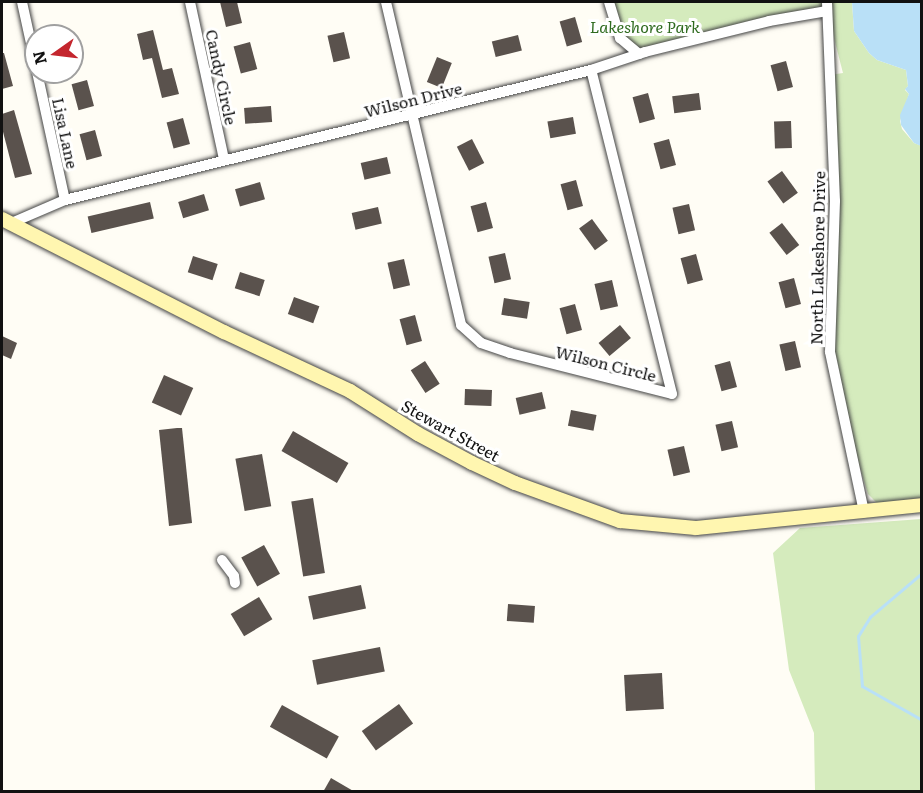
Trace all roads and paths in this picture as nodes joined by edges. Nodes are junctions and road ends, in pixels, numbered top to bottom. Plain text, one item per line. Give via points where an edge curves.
1 (22, 2) edge
2 (190, 2) edge
3 (386, 2) edge
4 (609, 2) edge
5 (827, 6) edge
6 (27, 24) edge
7 (639, 54) junction
8 (591, 70) junction
9 (40, 84) edge
10 (411, 115) junction
11 (224, 159) junction
12 (65, 200) junction
13 (5, 221) edge
14 (921, 505) edge
15 (864, 512) junction
16 (222, 560) dead end
17 (235, 583) dead end

1 - 6 street
2 - 11 street, Candy Circle
3 - 10 street
4 - 7 street via 620,38
5 - 7 street, Wilson Drive
5 - 15 street, North Lakeshore Drive via 836,201 830,352
7 - 8 street, Wilson Drive
8 - 10 street, Wilson Drive
8 - 10 street, Wilson Circle via 672,394 510,353 481,343 460,325
9 - 12 street, Lisa Lane
10 - 11 street, Wilson Drive
11 - 12 street, Wilson Drive
12 - 13 street, Wilson Drive
13 - 15 street, Stewart Street via 350,391 472,463 515,483 620,520 696,528
14 - 15 street, Stewart Street
16 - 17 street

